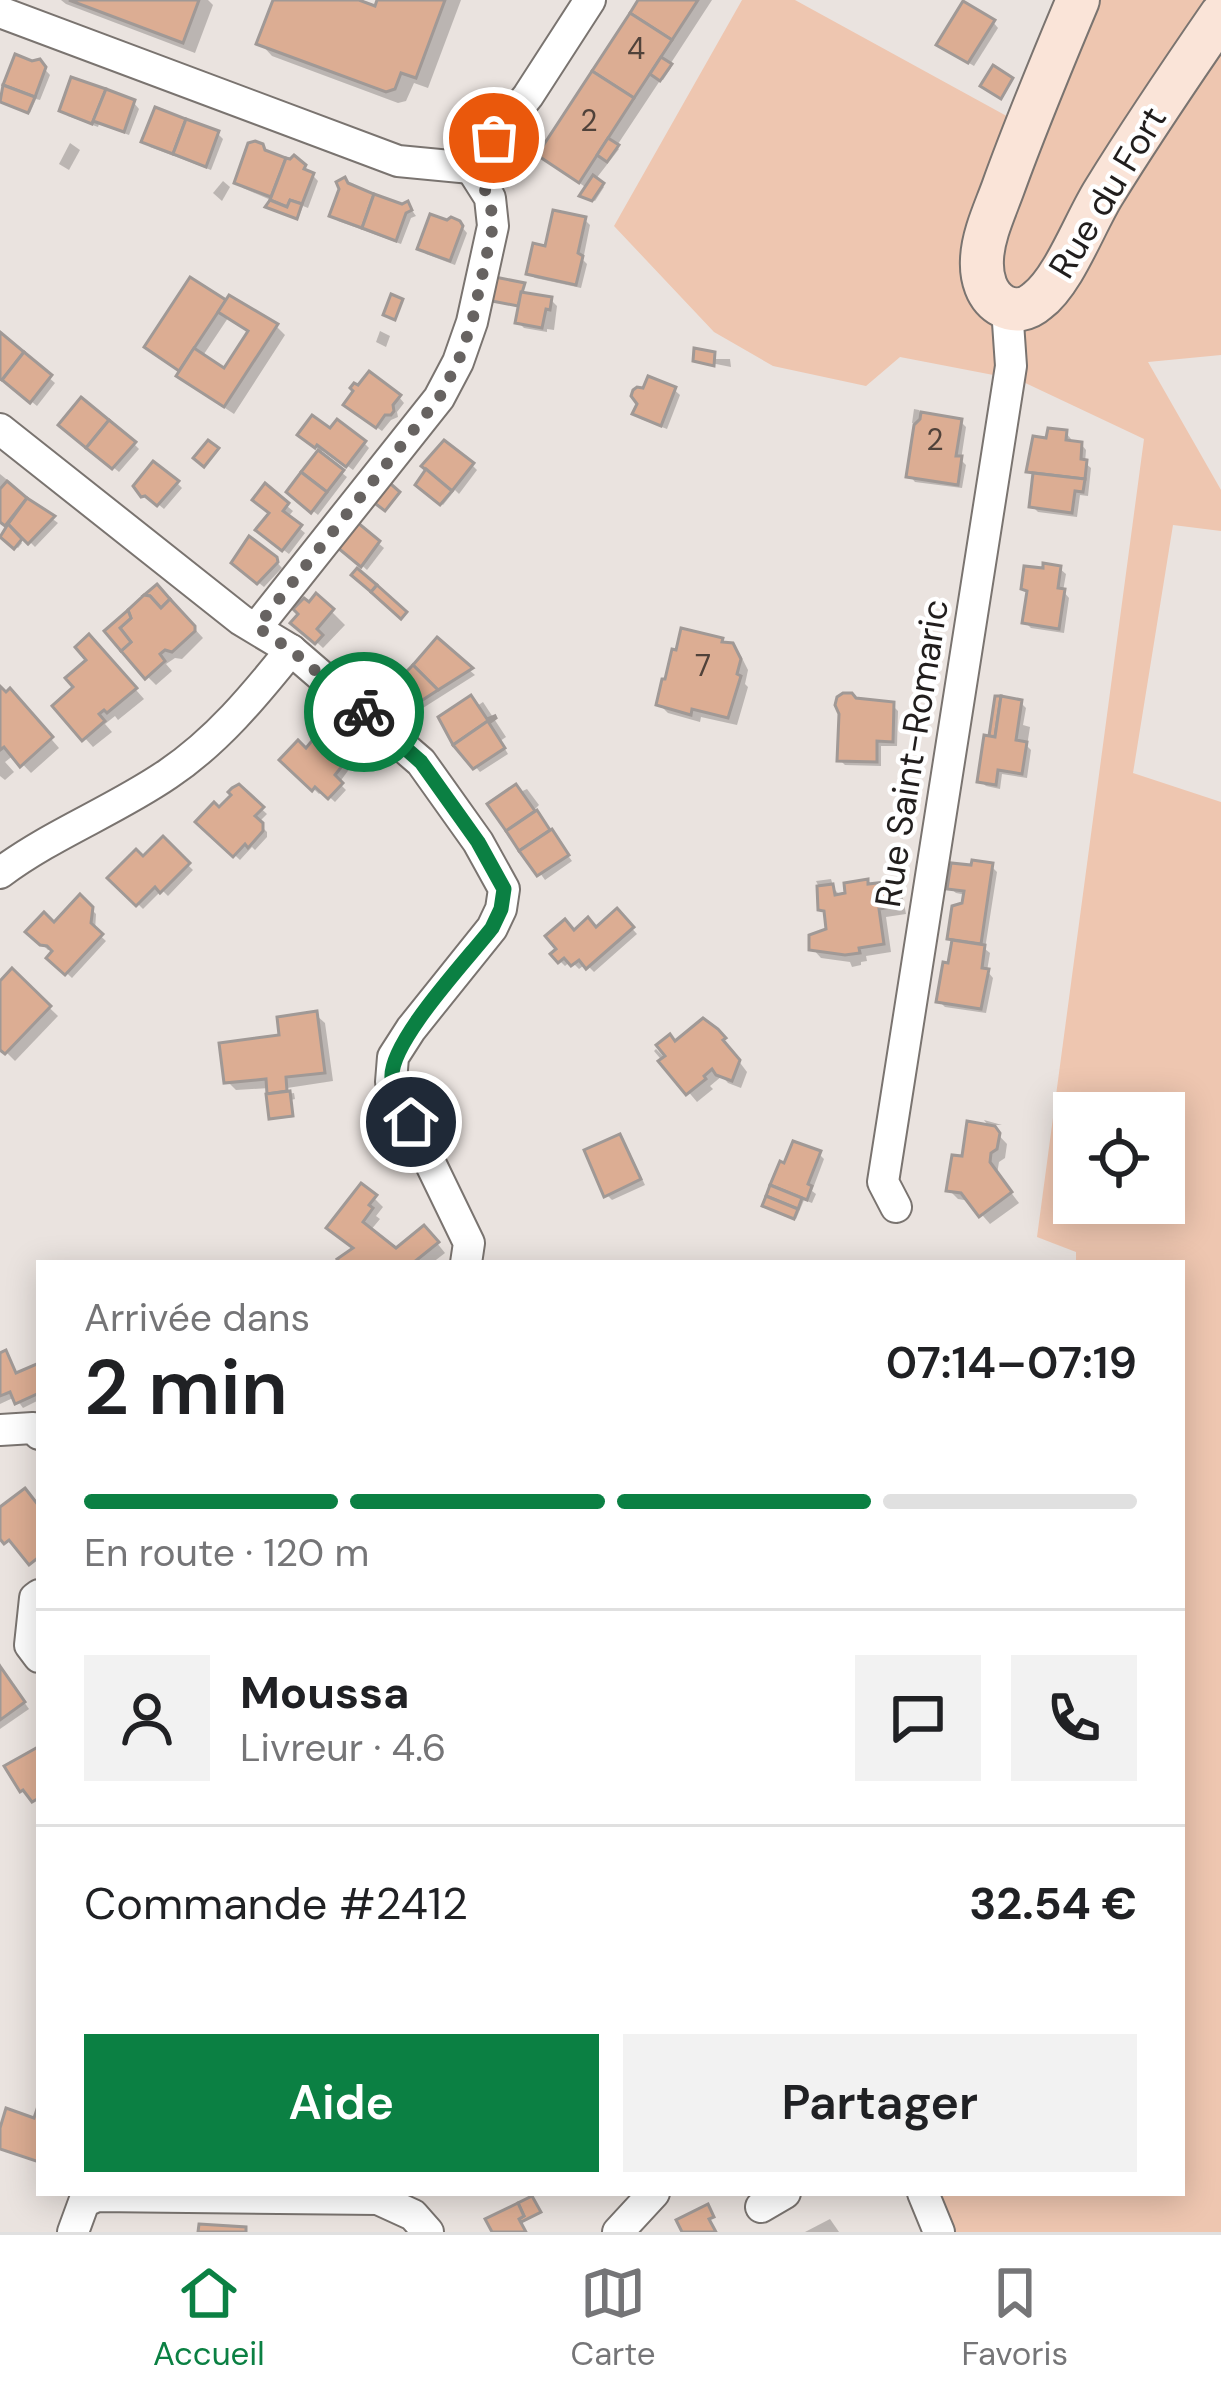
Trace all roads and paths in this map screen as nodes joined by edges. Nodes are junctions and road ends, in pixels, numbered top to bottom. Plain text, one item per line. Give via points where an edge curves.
1 (590, 0) edge
2 (1078, 0) edge
3 (0, 12) edge
4 (1221, 15) edge
5 (471, 168) junction
6 (1007, 308) junction
7 (0, 429) edge
8 (257, 627) junction
9 (291, 650) junction
10 (0, 873) edge
11 (896, 1207) dead end
12 (466, 1260) edge
13 (0, 1430) edge
14 (36, 1432) edge
15 (36, 1597) edge
16 (36, 1653) edge
17 (97, 2196) edge
18 (651, 2196) edge
19 (924, 2196) edge
20 (73, 2232) edge
21 (428, 2232) edge
22 (618, 2232) edge
23 (939, 2232) edge

1 - 5 street
2 - 6 street via 986,236 985,286
3 - 5 street via 398,160
4 - 6 street, Rue du Fort via 1101,196 1054,283 1034,305
5 - 8 street via 490,198 493,226 458,362 439,398
6 - 11 street, Rue Saint-Romaric via 1012,366 883,1182
7 - 8 street
8 - 9 street
9 - 10 street via 214,739 166,776
9 - 12 street via 421,762 504,889 492,928 394,1057 391,1082 469,1243
13 - 14 street
15 - 16 street
17 - 20 street via 84,2202
17 - 21 street via 378,2199
18 - 22 street
19 - 23 street

